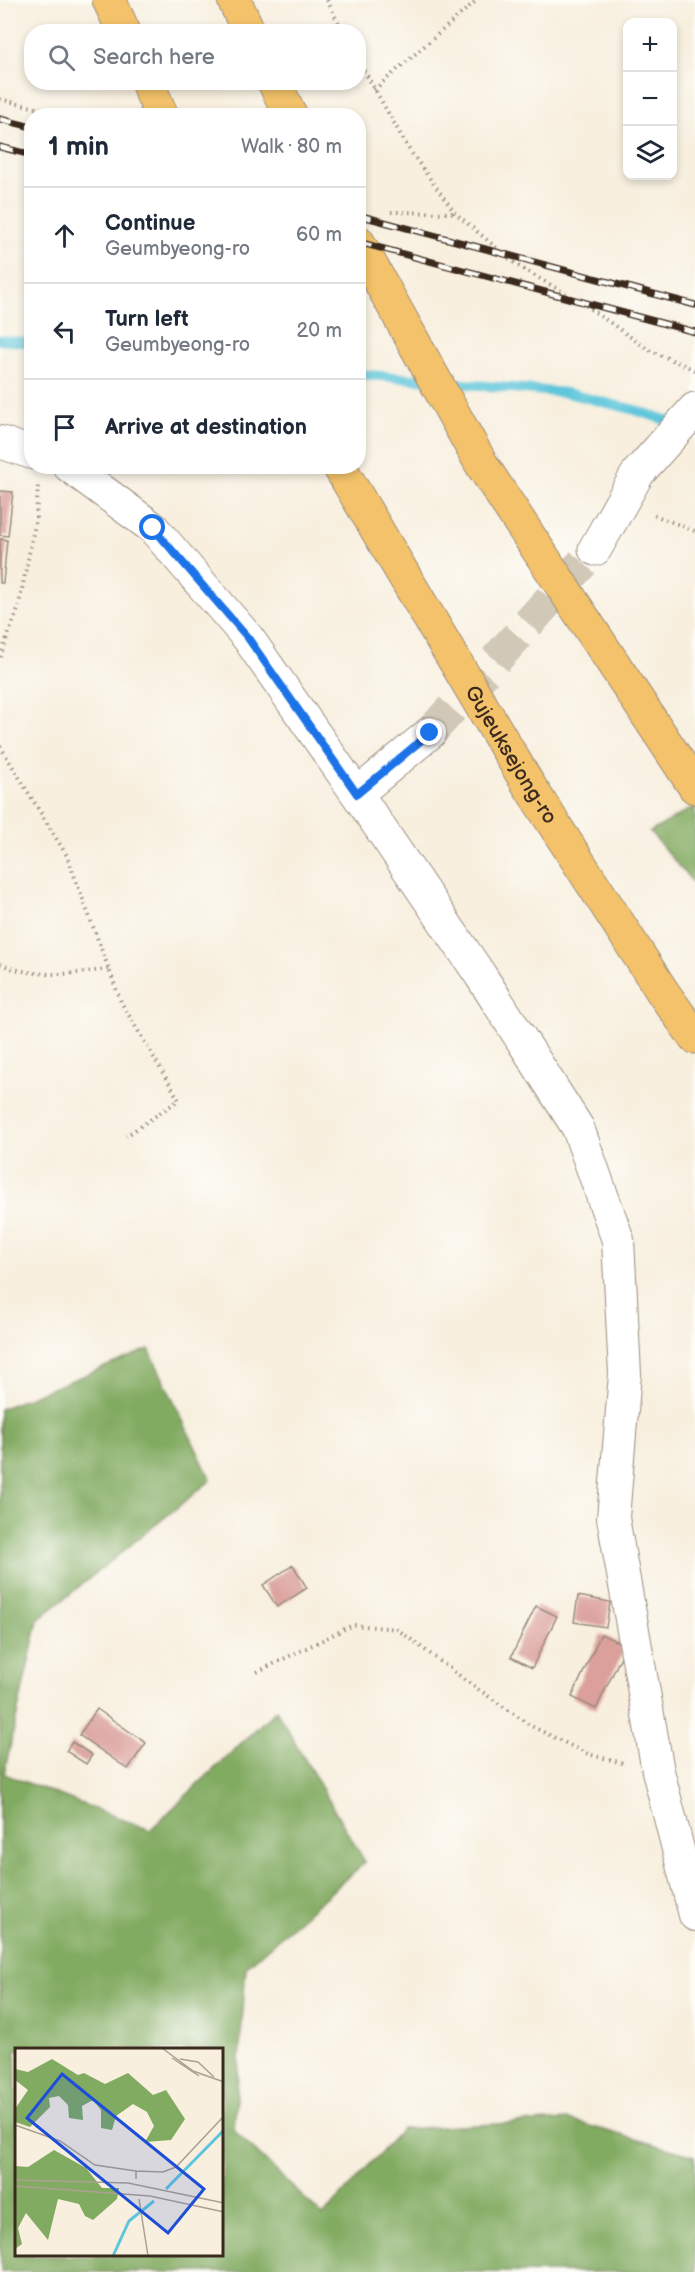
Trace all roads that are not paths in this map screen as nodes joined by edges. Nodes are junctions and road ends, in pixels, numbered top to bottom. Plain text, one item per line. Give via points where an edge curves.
1 (109, 0) edge
2 (234, 0) edge
3 (120, 24) edge
4 (245, 24) edge
5 (151, 90) edge
6 (278, 90) edge
7 (158, 108) edge
8 (287, 108) edge
9 (366, 257) edge
10 (695, 409) edge
11 (0, 442) edge
12 (24, 458) edge
13 (80, 474) edge
14 (344, 474) edge
15 (595, 549) tunnel mouth
16 (430, 733) tunnel mouth
17 (695, 787) edge
18 (357, 794) junction
19 (695, 1037) edge
20 (695, 1915) edge

1 - 3 highway
2 - 4 highway
5 - 7 highway
6 - 8 highway
9 - 17 highway via 482,465
10 - 15 street via 631,486
11 - 12 street
13 - 18 street via 153,528 248,638
14 - 19 highway, Gujeuksejong-ro via 528,784
16 - 18 street
18 - 20 street via 578,1128 618,1240 625,1374 613,1518 658,1771

